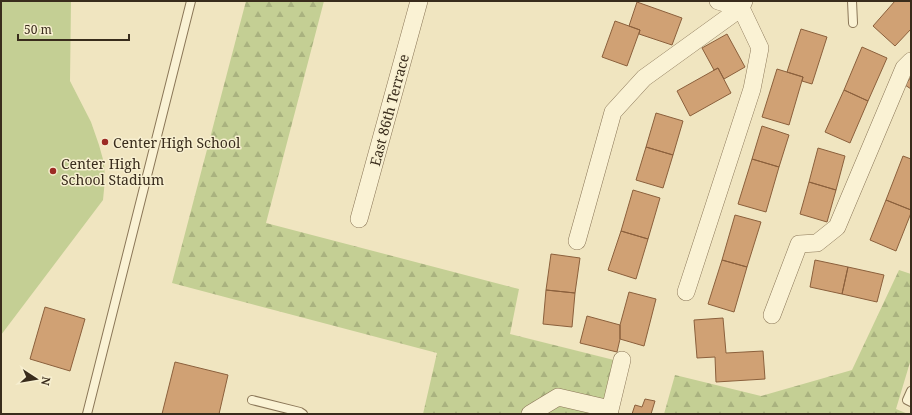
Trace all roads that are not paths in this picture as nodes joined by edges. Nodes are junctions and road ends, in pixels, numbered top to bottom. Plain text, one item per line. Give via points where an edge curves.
1 (191, 1) edge
2 (419, 1) edge
3 (718, 1) edge
4 (852, 1) edge
5 (742, 4) edge
6 (853, 23) dead end
7 (911, 61) edge
8 (359, 219) dead end
9 (576, 241) dead end
10 (686, 292) dead end
11 (772, 315) dead end
12 (622, 360) dead end
13 (911, 391) edge
14 (252, 400) dead end
15 (911, 402) edge
16 (609, 412) edge
17 (86, 414) edge
18 (303, 414) edge
19 (530, 414) edge

1 - 17 lane
2 - 8 street, East 86th Terrace
3 - 5 street
4 - 6 lane
5 - 9 street via 644,78 613,112
5 - 10 street via 760,48 752,89
7 - 11 street via 904,68 836,227 817,243 799,244
12 - 16 street
13 - 15 lane via 907,400
14 - 18 lane
16 - 19 street via 558,397

